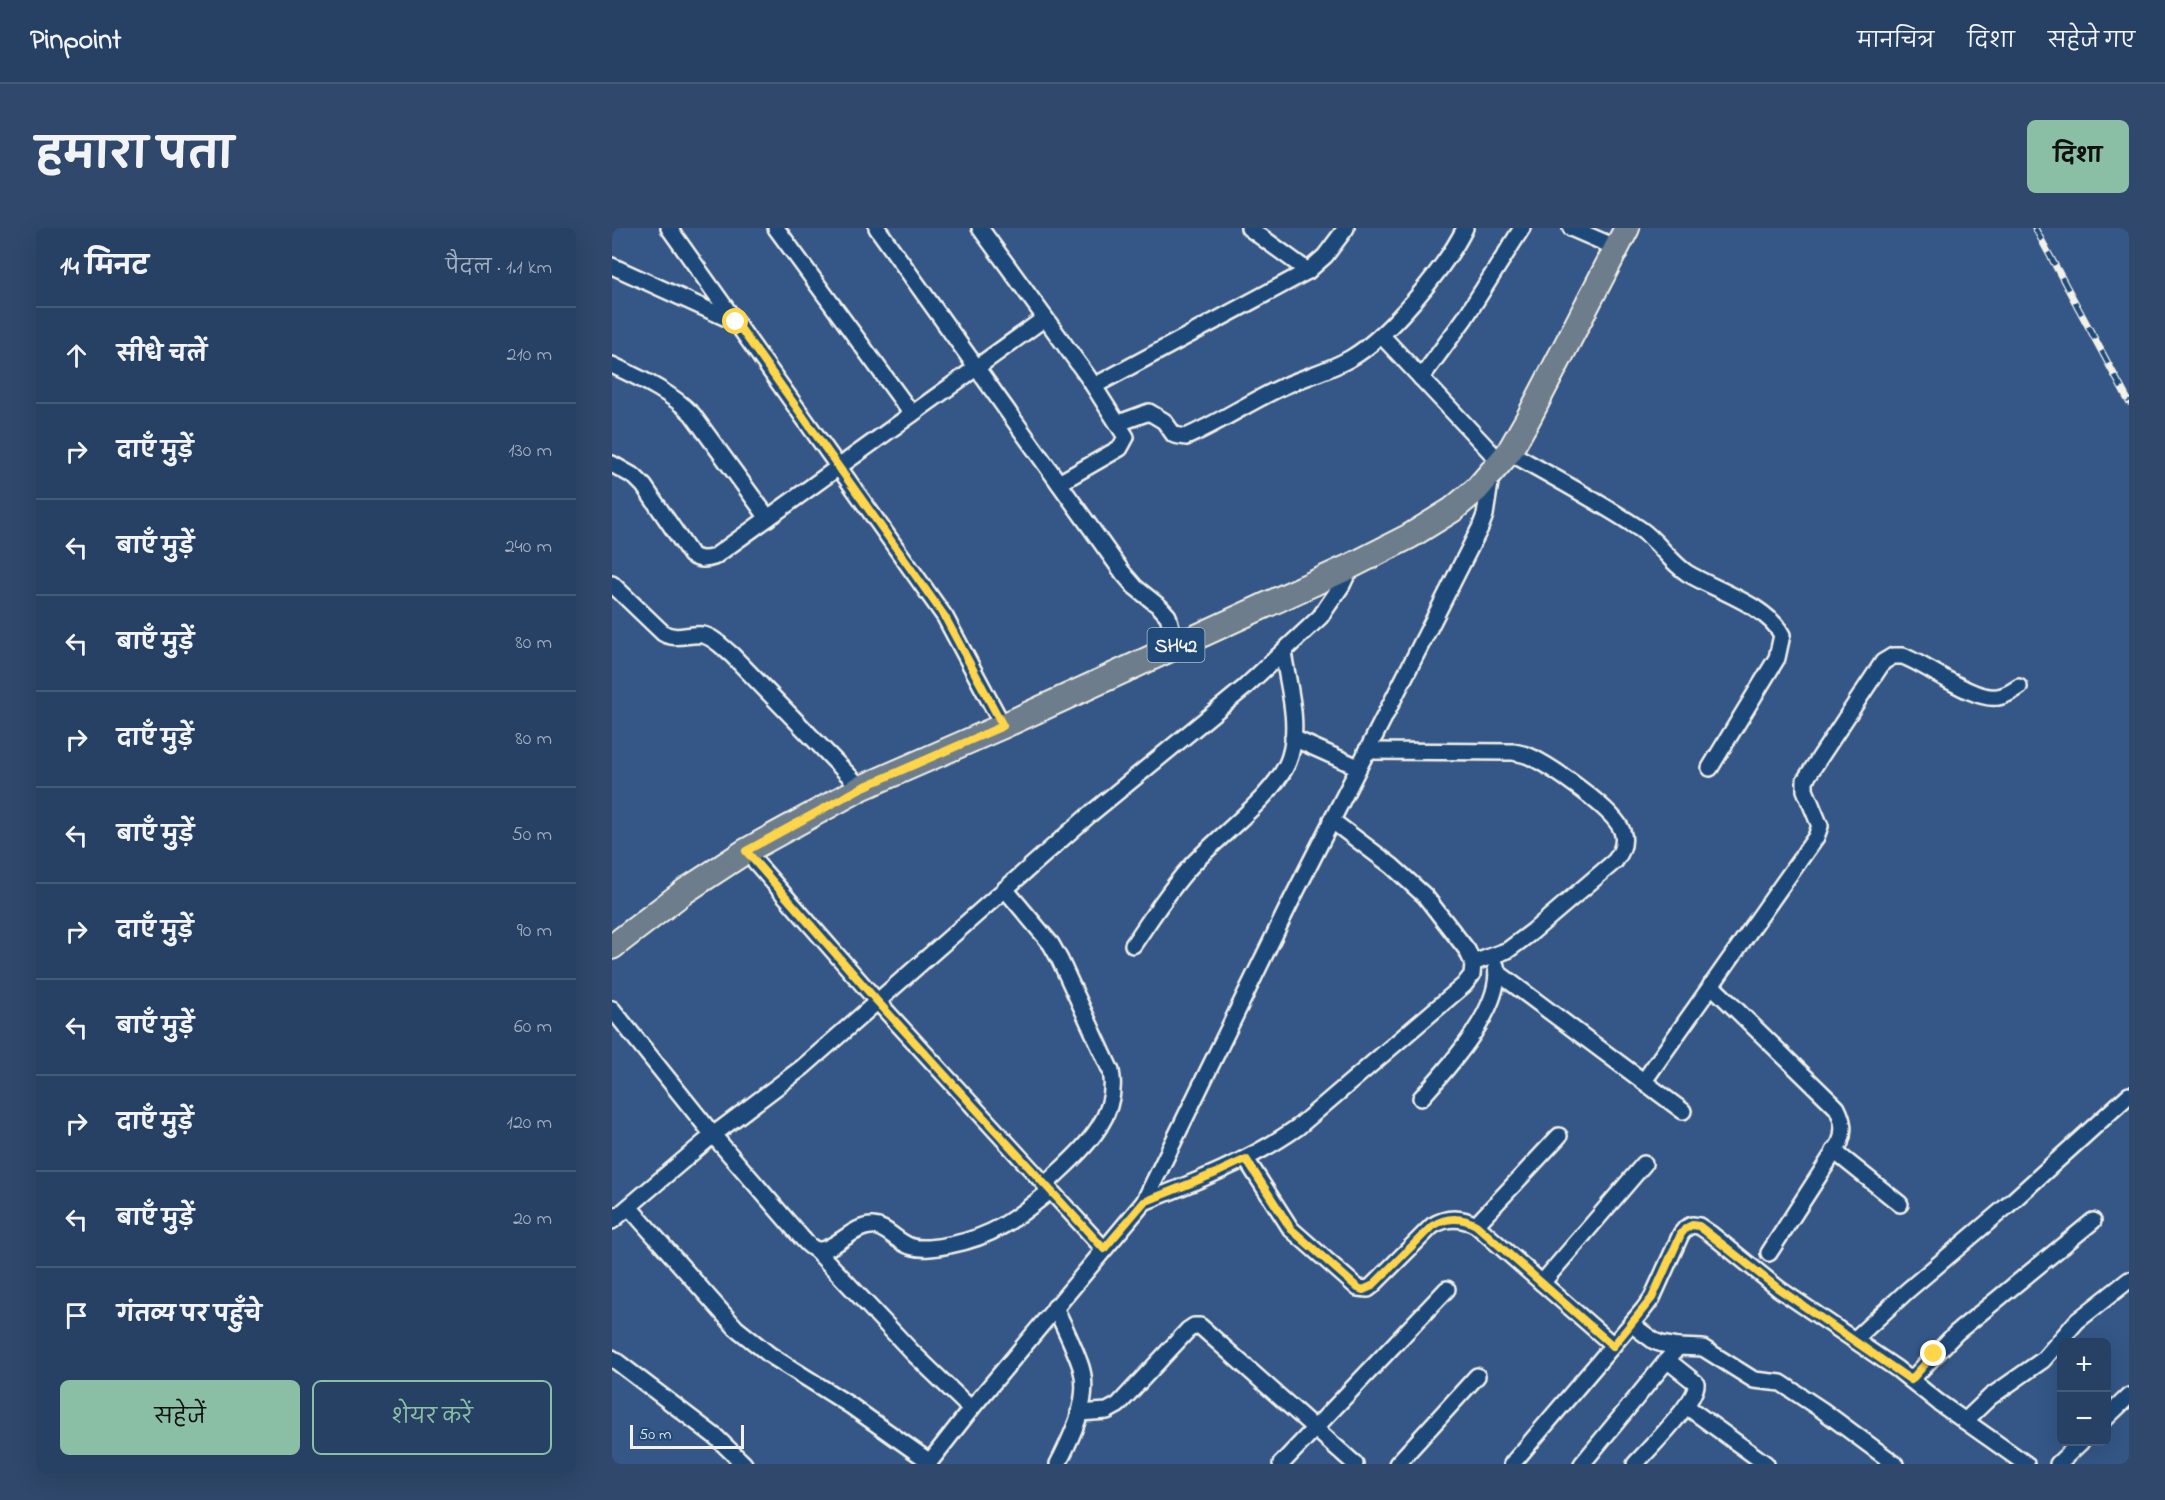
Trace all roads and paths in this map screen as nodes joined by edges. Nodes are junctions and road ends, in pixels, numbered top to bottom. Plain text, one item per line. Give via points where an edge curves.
1 (669, 228) edge
2 (776, 228) edge
3 (877, 228) edge
4 (980, 228) edge
5 (1346, 228) edge
6 (1465, 228) edge
7 (1522, 228) edge
8 (1571, 228) edge
9 (1250, 229) edge
10 (1622, 238) edge
11 (612, 266) edge
12 (1308, 271) junction
13 (1045, 318) junction
14 (736, 322) junction
15 (1381, 335) junction
16 (612, 365) edge
17 (978, 367) junction
18 (1421, 378) junction
19 (1094, 386) junction
20 (912, 414) junction
21 (1119, 423) junction
22 (1500, 463) junction
23 (612, 464) edge
24 (839, 466) junction
25 (1059, 483) junction
26 (768, 518) junction
27 (1351, 566) junction
28 (612, 584) edge
29 (1176, 646) junction
30 (1283, 652) junction
31 (2019, 687) dead end
32 (1003, 726) junction
33 (1293, 738) junction
34 (1366, 750) junction
35 (1358, 766) junction
36 (1710, 768) dead end
37 (861, 788) junction
38 (1331, 820) junction
39 (746, 851) junction
40 (1005, 889) junction
41 (1132, 945) dead end
42 (612, 947) edge
43 (1494, 956) junction
44 (1473, 963) junction
45 (1497, 972) junction
46 (1711, 985) junction
47 (877, 1001) junction
48 (612, 1009) edge
49 (1644, 1082) junction
50 (2129, 1095) edge
51 (1421, 1098) dead end
52 (1683, 1111) dead end
53 (714, 1135) junction
54 (1559, 1136) dead end
55 (1834, 1151) junction
56 (1246, 1159) junction
57 (1644, 1164) dead end
58 (1047, 1188) junction
59 (1144, 1202) junction
60 (1900, 1204) dead end
61 (628, 1207) junction
62 (612, 1221) edge
63 (2093, 1221) dead end
64 (1476, 1225) junction
65 (1104, 1249) junction
66 (816, 1250) junction
67 (1769, 1252) dead end
68 (2129, 1280) edge
69 (1542, 1283) junction
70 (1447, 1289) dead end
71 (1055, 1307) junction
72 (1631, 1324) junction
73 (1854, 1340) junction
74 (1613, 1346) junction
75 (1678, 1347) junction
76 (612, 1358) edge
77 (1667, 1360) junction
78 (1478, 1376) dead end
79 (1911, 1380) junction
80 (2129, 1396) edge
81 (1686, 1406) junction
82 (971, 1409) junction
83 (1079, 1413) junction
84 (2111, 1413) edge
85 (1965, 1421) junction
86 (1314, 1427) junction
87 (2078, 1446) edge
88 (929, 1463) edge
89 (744, 1464) edge
90 (1058, 1464) edge
91 (1281, 1464) edge
92 (1355, 1464) edge
93 (1396, 1464) edge
94 (1512, 1464) edge
95 (1582, 1464) edge
96 (1635, 1464) edge
97 (1766, 1464) edge
98 (1895, 1464) edge
99 (2026, 1464) edge
100 (2058, 1464) edge

1 - 14 street
2 - 20 street
3 - 17 street
4 - 13 street
5 - 12 street
6 - 15 street via 1444,263
7 - 18 street
8 - 10 street
9 - 12 street
10 - 22 main road, SH42 via 1529,417
11 - 14 street
12 - 19 street
13 - 17 street
13 - 19 street
14 - 24 street
15 - 18 street
15 - 21 street via 1352,358 1279,389 1186,437 1174,435 1164,421 1149,412
16 - 26 street via 659,388 683,405
17 - 20 street
17 - 25 street
18 - 22 street
19 - 21 street
20 - 24 street
21 - 25 street via 1126,437 1120,448
22 - 27 main road, SH42 via 1452,510
22 - 34 street via 1480,528
22 - 36 street via 1640,530 1683,570 1779,628 1782,635 1777,658
23 - 26 street via 644,486 698,559 714,557
24 - 26 street
24 - 32 street via 945,617
25 - 29 street via 1129,580 1168,616
27 - 29 main road, SH42
27 - 30 street via 1320,617
28 - 37 street via 669,637 703,635 714,640
29 - 32 main road, SH42
30 - 33 street via 1294,716
30 - 40 street
31 - 46 street via 2009,694 1987,697 1903,656 1883,662 1805,780 1807,797 1820,826 1816,837
32 - 37 main road, SH42
33 - 35 street
33 - 41 street via 1291,755 1279,778 1191,866
34 - 35 street
34 - 43 street via 1523,754 1569,782 1619,824 1623,843 1615,861 1532,932
35 - 38 street
37 - 39 main road, SH42
38 - 44 street via 1425,896
38 - 59 street
39 - 42 main road, SH42 via 685,891
39 - 47 street
40 - 47 street
40 - 58 street via 1060,960 1113,1082 1111,1104 1101,1125
43 - 44 street
43 - 45 street
44 - 56 street via 1472,975 1455,993 1298,1127
45 - 49 street
45 - 51 street via 1496,988 1481,1020
46 - 49 street
46 - 55 street via 1837,1108 1844,1134
47 - 53 street via 803,1067
47 - 58 street
48 - 53 street
49 - 52 street
50 - 73 street
53 - 61 street
53 - 66 street
54 - 64 street
55 - 60 street
55 - 67 street
56 - 59 street
56 - 64 street via 1291,1229 1363,1290 1372,1286 1437,1223 1460,1218
57 - 69 street
58 - 65 street
58 - 66 street via 1013,1221 968,1241 933,1248 912,1247 872,1225
59 - 65 street
61 - 62 street
61 - 88 street via 736,1328
63 - 79 street via 1956,1333
64 - 69 street
65 - 71 street
66 - 82 street
68 - 85 street via 2077,1322 2043,1360 1990,1397
69 - 74 street
70 - 86 street
71 - 82 street
71 - 83 street via 1082,1368
72 - 73 street via 1652,1298 1681,1234 1692,1225 1711,1234 1779,1289
72 - 74 street
72 - 75 street via 1654,1341
73 - 79 street
74 - 94 street
75 - 77 street
75 - 98 street via 1703,1348 1754,1380 1772,1381 1789,1388
76 - 89 street via 716,1437
77 - 81 street via 1696,1383 1695,1393
77 - 95 street
78 - 93 street
79 - 85 street
80 - 84 street
81 - 96 street
81 - 97 street
82 - 88 street
83 - 86 street via 1107,1411 1118,1405 1188,1330 1200,1326
83 - 90 street
85 - 99 street
86 - 91 street
86 - 92 street
87 - 100 street

